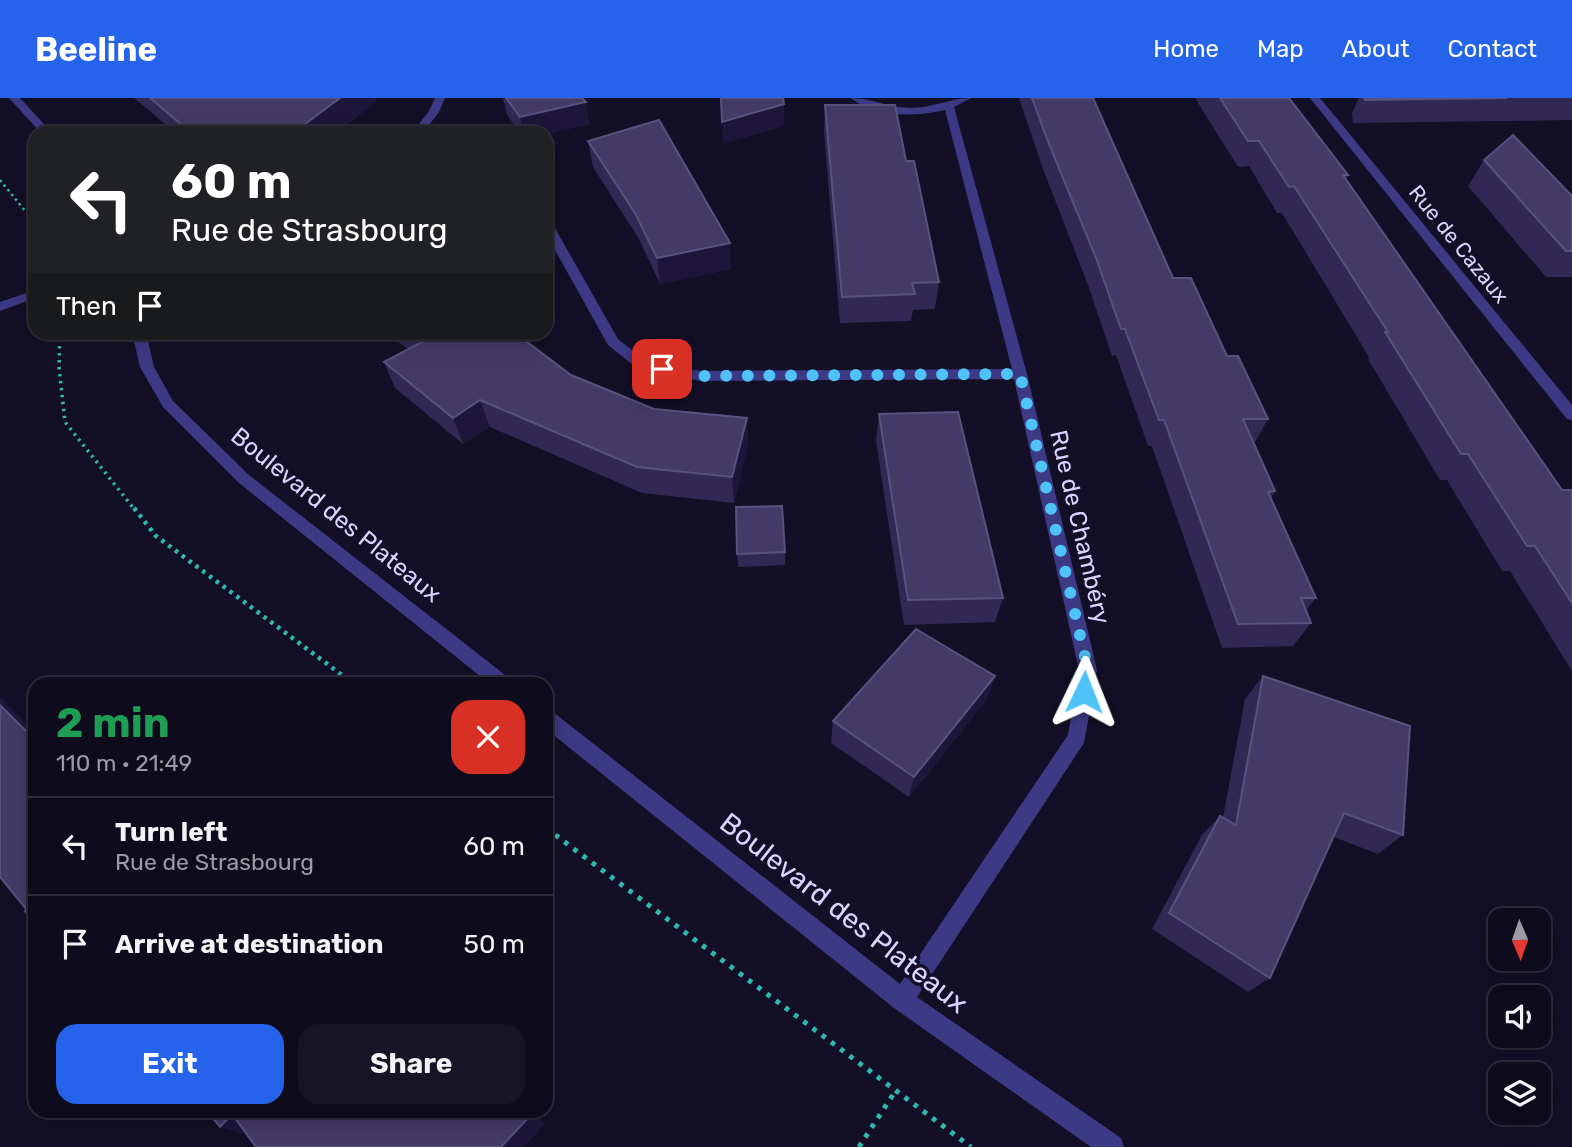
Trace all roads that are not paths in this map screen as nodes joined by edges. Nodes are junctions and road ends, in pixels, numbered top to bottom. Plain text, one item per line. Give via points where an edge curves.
1 (14, 98) edge
2 (440, 98) edge
3 (856, 98) edge
4 (966, 98) edge
5 (1315, 98) edge
6 (949, 106) junction
7 (40, 126) edge
8 (423, 126) edge
9 (553, 236) edge
10 (28, 297) edge
11 (0, 307) edge
12 (141, 340) edge
13 (1020, 374) junction
14 (1554, 391) junction
15 (1572, 392) edge
16 (1572, 415) edge
17 (494, 677) edge
18 (553, 724) edge
19 (902, 1000) junction
20 (1112, 1147) edge

1 - 7 street
2 - 8 street
3 - 6 street via 906,111
4 - 6 street
5 - 14 street, Rue de Cazaux
6 - 13 street, Rue de Chambéry
9 - 13 street via 612,342 643,366 701,376
10 - 11 street
12 - 17 street, Boulevard des Plateaux via 148,367 169,404 244,479
13 - 19 street, Rue de Chambéry via 1088,670 1077,737
14 - 15 street
14 - 16 street, Rue de Cazaux
18 - 19 street, Boulevard des Plateaux
19 - 20 street, Boulevard des Plateaux

